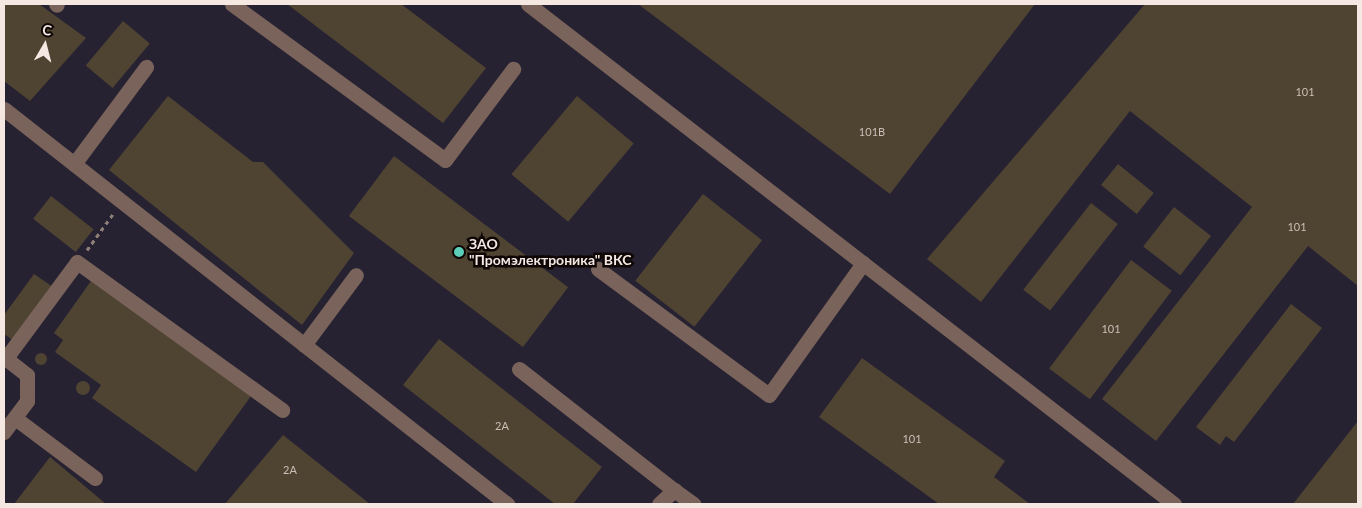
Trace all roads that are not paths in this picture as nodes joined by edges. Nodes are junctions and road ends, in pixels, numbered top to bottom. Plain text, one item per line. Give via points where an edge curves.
1 (232, 4) edge
2 (528, 4) edge
3 (146, 67) dead end
4 (513, 69) dead end
5 (4, 109) edge
6 (74, 164) junction
7 (863, 263) junction
8 (598, 269) dead end
9 (356, 275) dead end
10 (304, 345) junction
11 (5, 358) edge
12 (519, 368) dead end
13 (282, 410) dead end
14 (15, 418) junction
15 (4, 432) edge
16 (95, 478) dead end
17 (674, 490) junction
18 (507, 504) edge
19 (659, 504) edge
20 (693, 504) edge
21 (1174, 504) edge

1 - 4 lane via 445,160
2 - 7 lane
3 - 6 lane
5 - 6 lane
6 - 10 lane
7 - 8 lane via 769,395
7 - 21 lane
9 - 10 lane
10 - 18 lane
11 - 13 lane via 77,262
11 - 14 lane via 27,375 26,401
12 - 17 lane
14 - 15 lane
14 - 16 lane
17 - 19 lane
17 - 20 lane

